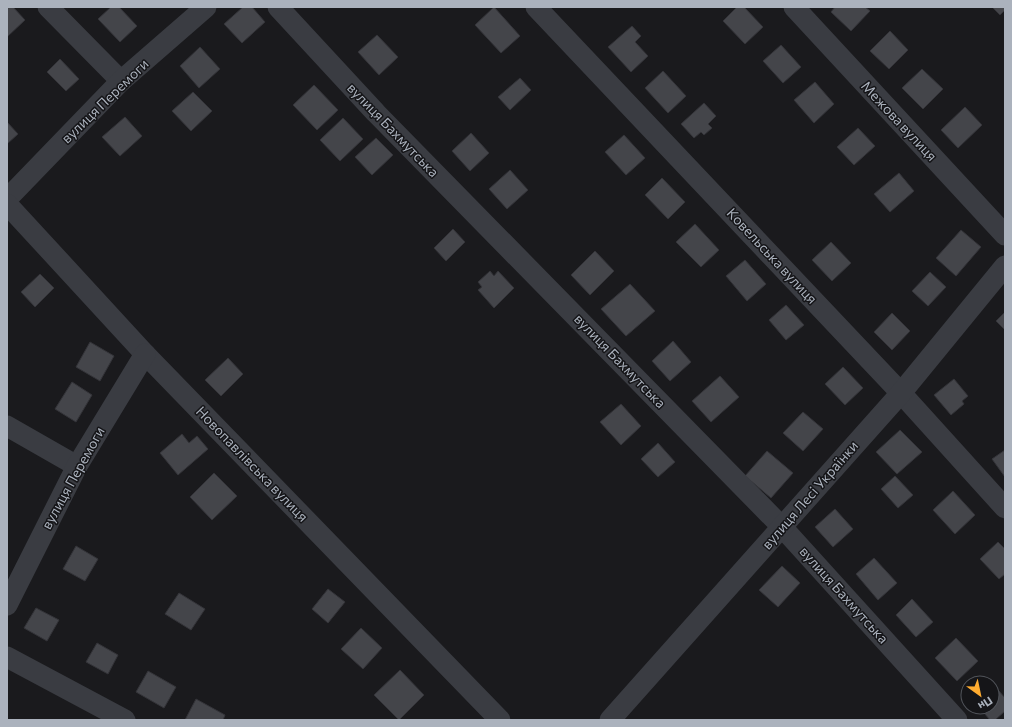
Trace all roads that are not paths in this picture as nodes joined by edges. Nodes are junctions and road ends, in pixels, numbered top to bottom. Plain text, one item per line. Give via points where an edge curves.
1 (48, 7) edge
2 (206, 7) edge
3 (278, 7) edge
4 (536, 7) edge
5 (794, 7) edge
6 (121, 81) junction
7 (7, 199) edge
8 (7, 204) edge
9 (1005, 236) edge
10 (1005, 266) edge
11 (145, 354) junction
12 (901, 393) junction
13 (7, 426) edge
14 (77, 466) junction
15 (1005, 508) edge
16 (782, 527) junction
17 (7, 605) edge
18 (7, 657) edge
19 (125, 720) edge
20 (500, 720) edge
21 (610, 720) edge
22 (957, 720) edge

1 - 6 street
2 - 6 street, вулиця Перемоги
3 - 16 street, вулиця Бахмутська via 376,113
4 - 12 street, Ковельська вулиця
5 - 9 street, Межова вулиця
6 - 7 street, вулиця Перемоги
8 - 11 street, Новопавлівська вулиця
10 - 12 street, вулиця Лесі Українки
11 - 14 street, вулиця Перемоги
11 - 20 street, Новопавлівська вулиця
12 - 15 street, Ковельська вулиця
12 - 16 street, вулиця Лесі Українки
13 - 14 street
14 - 17 street, вулиця Перемоги
16 - 21 street, вулиця Лесі Українки
16 - 22 street, вулиця Бахмутська
18 - 19 street

